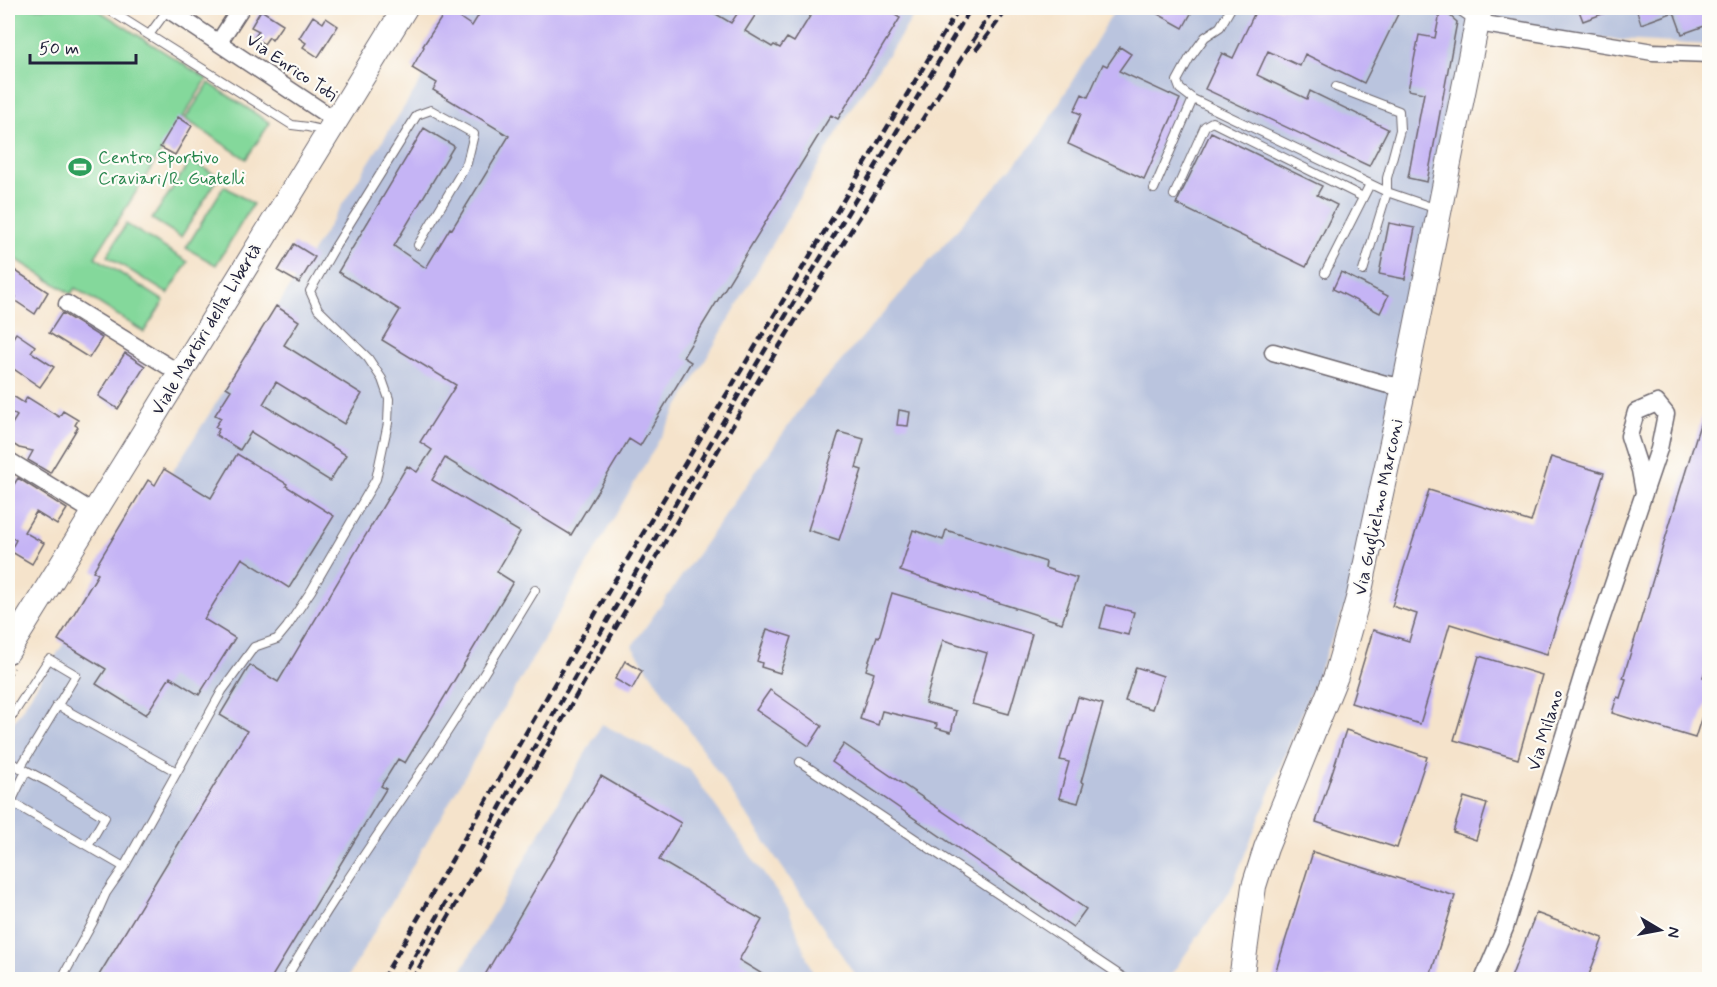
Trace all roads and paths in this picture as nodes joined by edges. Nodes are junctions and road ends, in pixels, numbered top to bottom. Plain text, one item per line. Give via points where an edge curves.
1 (106, 8) edge
2 (167, 8) edge
3 (241, 8) edge
4 (405, 8) edge
5 (1231, 8) edge
6 (1456, 8) edge
7 (1479, 15) edge
8 (149, 35) junction
9 (219, 42) junction
10 (1710, 54) edge
11 (1336, 87) dead end
12 (1193, 99) junction
13 (332, 125) junction
14 (1370, 184) junction
15 (1154, 189) dead end
16 (1387, 192) junction
17 (1174, 195) dead end
18 (1364, 197) junction
19 (1441, 210) junction
20 (418, 245) dead end
21 (1363, 271) dead end
22 (1325, 273) dead end
23 (67, 304) dead end
24 (1273, 352) dead end
25 (179, 373) junction
26 (1404, 387) junction
27 (8, 460) edge
28 (1644, 492) dead end
29 (93, 512) junction
30 (535, 590) dead end
31 (8, 651) edge
32 (57, 705) junction
33 (8, 722) edge
34 (8, 761) edge
35 (800, 762) dead end
36 (23, 770) junction
37 (177, 772) junction
38 (9, 801) edge
39 (88, 846) junction
40 (124, 867) junction
41 (61, 980) edge
42 (285, 980) edge
43 (1127, 980) edge
44 (1241, 980) edge
45 (1483, 980) edge

1 - 8 lane
2 - 8 lane
2 - 9 street, Via Enrico Toti
3 - 9 street
4 - 13 street, Viale Martiri della Libertà
5 - 12 lane via 1220,27 1205,37 1177,81 1179,89
6 - 7 lane
7 - 10 street via 1653,52
7 - 19 street, Via Guglielmo Marconi
8 - 13 lane via 292,125
9 - 13 street, Via Enrico Toti
11 - 16 lane via 1399,111 1400,130
12 - 14 lane
12 - 15 lane
13 - 25 street, Viale Martiri della Libertà
14 - 16 lane
14 - 18 lane
16 - 19 lane
16 - 21 lane
17 - 18 lane via 1205,126 1212,122
18 - 22 lane
19 - 26 street, Via Guglielmo Marconi
20 - 37 lane via 467,163 474,134 431,110 417,115 310,291 318,309 368,358 382,379 388,399 388,423 376,479 312,591 277,639 254,647 222,691
23 - 25 street
24 - 26 street
25 - 29 street, Viale Martiri della Libertà
26 - 44 street, Via Guglielmo Marconi via 1359,595 1336,676 1254,886
27 - 29 street
28 - 45 street, Via Milano via 1585,667 1505,928
29 - 31 street, Viale Martiri della Libertà
30 - 42 lane
32 - 33 lane via 76,675 49,659
32 - 36 lane
32 - 37 lane
34 - 36 lane
35 - 43 lane
36 - 38 lane
36 - 39 lane via 105,817
37 - 40 lane
38 - 39 lane
39 - 40 lane
40 - 41 lane via 106,893

